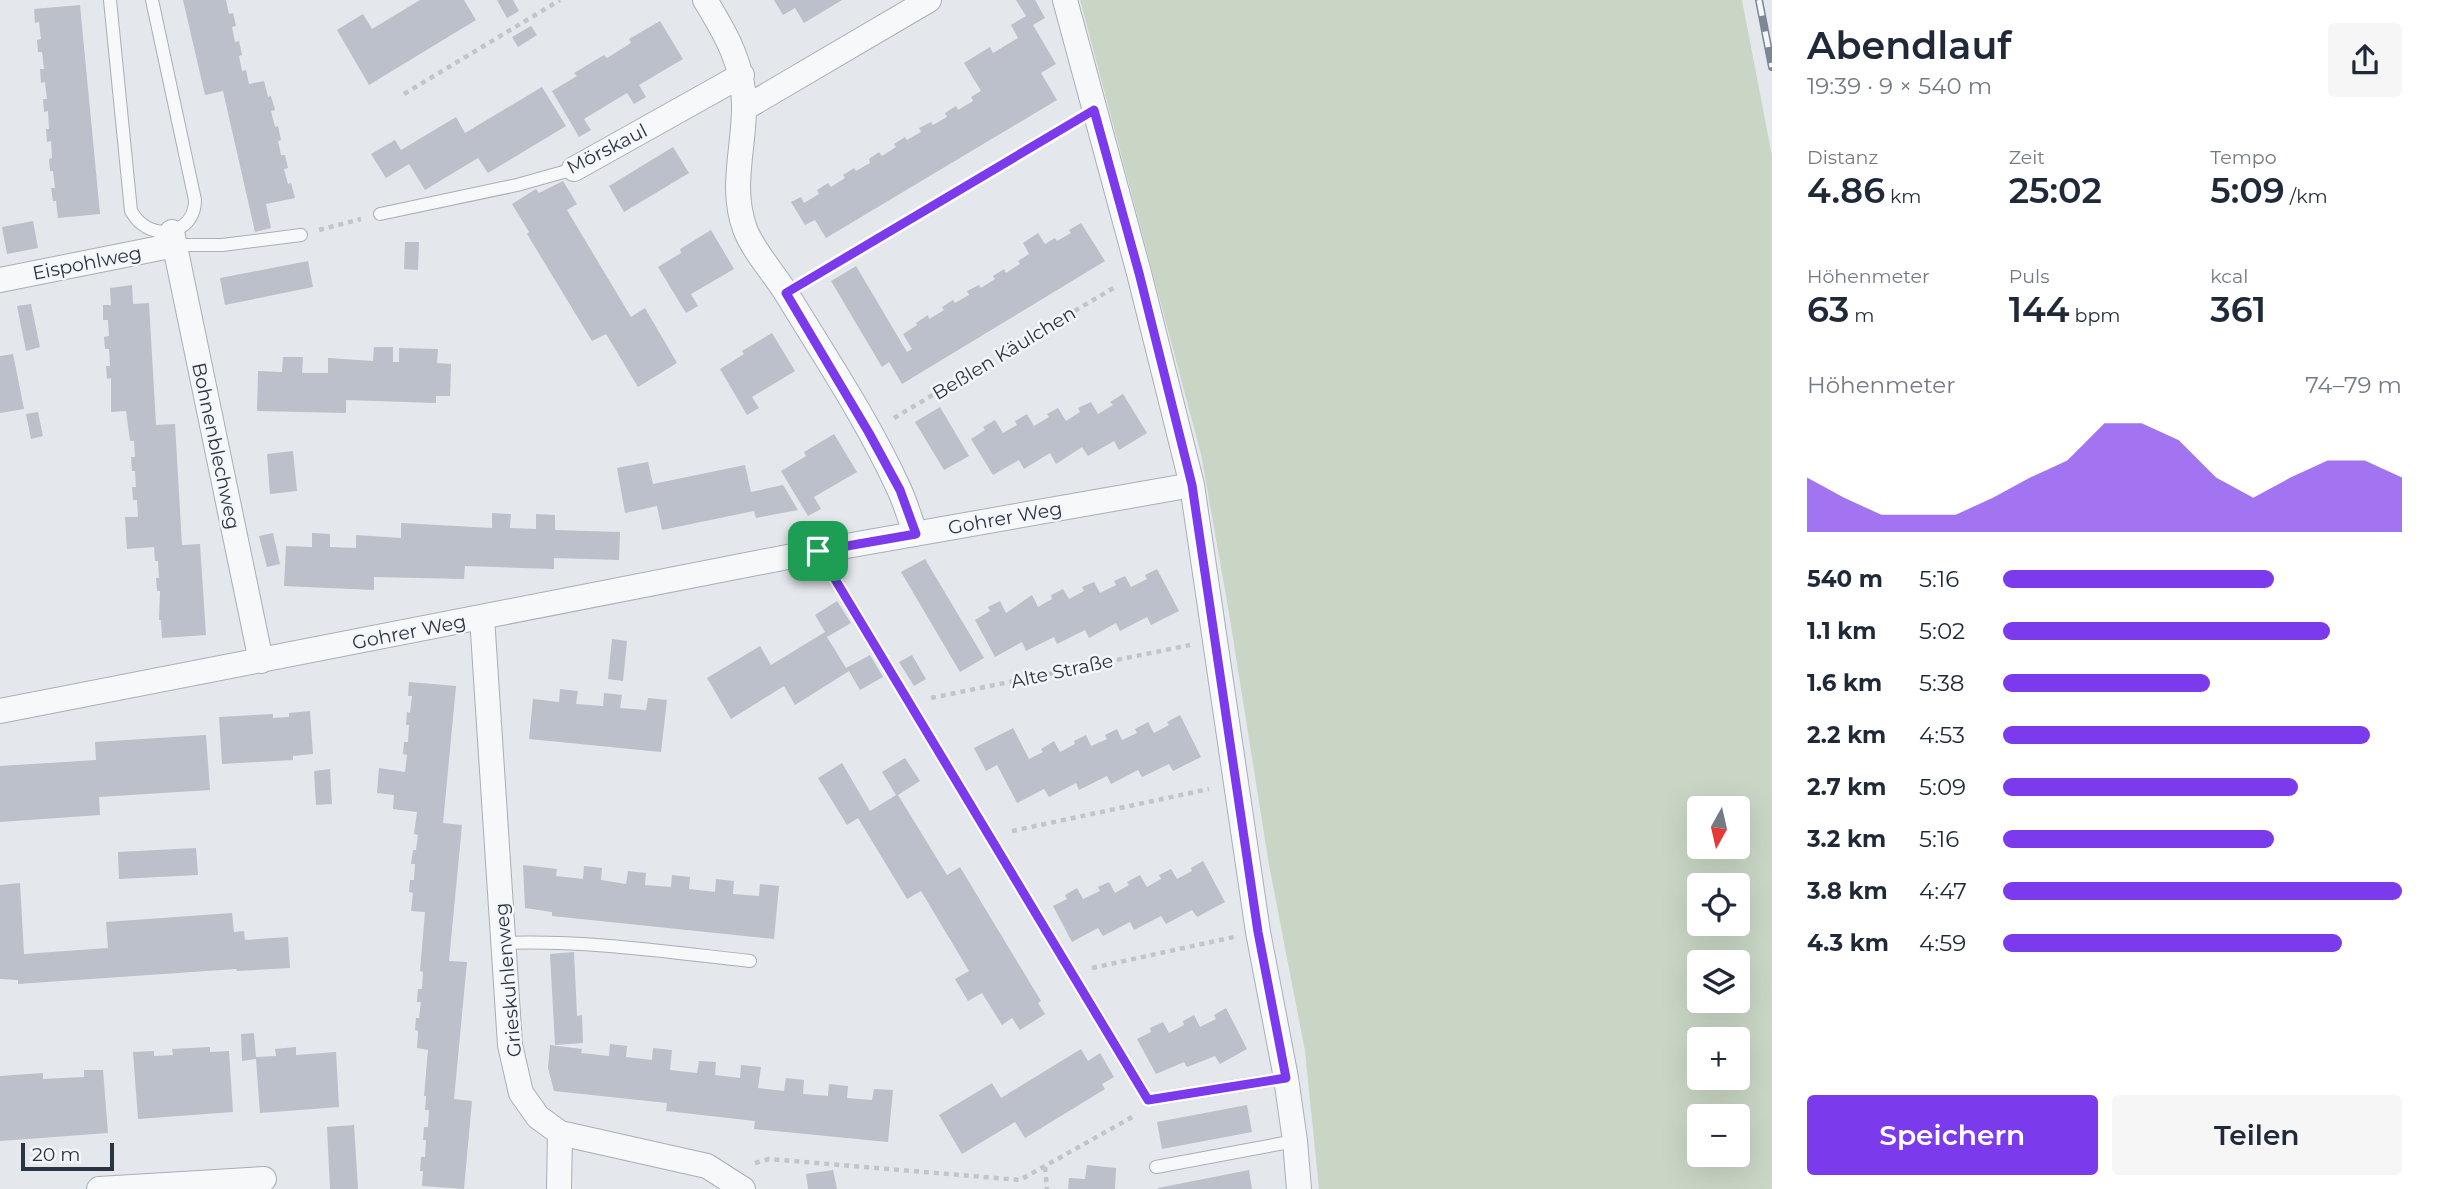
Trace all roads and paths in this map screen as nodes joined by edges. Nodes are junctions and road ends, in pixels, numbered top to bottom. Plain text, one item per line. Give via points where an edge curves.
1 (110, 0) edge
2 (152, 0) edge
3 (560, 0) edge
4 (705, 0) edge
5 (929, 0) edge
6 (1065, 0) edge
7 (742, 75) junction
8 (404, 94) dead end
9 (744, 108) junction
10 (1094, 110) junction
11 (574, 169) joint
12 (380, 214) joint
13 (301, 235) joint
14 (173, 239) junction
15 (1139, 273) junction
16 (0, 280) edge
17 (786, 293) junction
18 (869, 433) junction
19 (1192, 485) junction
20 (916, 534) junction
21 (818, 551) junction
22 (482, 617) junction
23 (1215, 640) junction
24 (261, 661) junction
25 (909, 703) junction
26 (0, 711) edge
27 (1237, 783) junction
28 (989, 836) junction
29 (1258, 932) junction
30 (503, 943) junction
31 (750, 961) dead end
32 (1071, 972) junction
33 (1286, 1078) junction
34 (1148, 1100) junction
35 (560, 1133) junction
36 (1295, 1141) junction
37 (1045, 1167) junction
38 (1156, 1167) dead end
39 (264, 1179) dead end
40 (741, 1187) edge
41 (99, 1189) edge
42 (559, 1189) edge
43 (1047, 1189) edge
44 (1299, 1189) edge

1 - 14 lane via 131,211 141,223
2 - 14 lane via 195,200 190,220
3 - 8 path
4 - 7 street via 728,36
5 - 9 street
6 - 10 street
7 - 9 street
7 - 11 street, Mörskaul
9 - 17 street via 737,198 745,231
10 - 15 street
10 - 17 path
11 - 12 lane, Mörskaul
12 - 13 path
13 - 14 lane via 222,245
14 - 16 street, Eispohlweg
14 - 24 street, Bohnenblechweg
15 - 18 path, Beßlen Käulchen
15 - 19 street
17 - 18 street
18 - 20 street via 900,490
19 - 20 street, Gohrer Weg
19 - 23 street
20 - 21 street, Gohrer Weg
21 - 22 street, Gohrer Weg
21 - 25 lane
22 - 24 street, Gohrer Weg
22 - 30 street, Grieskuhlenweg
23 - 25 path, Alte Straße
23 - 27 street
24 - 26 street, Gohrer Weg
25 - 28 lane
27 - 28 path
27 - 29 street
28 - 32 lane
29 - 32 path
29 - 33 street
30 - 31 lane via 614,947
30 - 35 street, Grieskuhlenweg via 510,1045 521,1093 538,1117
32 - 34 lane
33 - 34 lane
33 - 36 street
34 - 37 path via 1138,1114
35 - 40 street, Grieskuhlenweg via 707,1166
35 - 42 street
36 - 38 lane
36 - 44 street
37 - 40 path via 1020,1180 769,1159 756,1162
37 - 43 path
39 - 41 street

